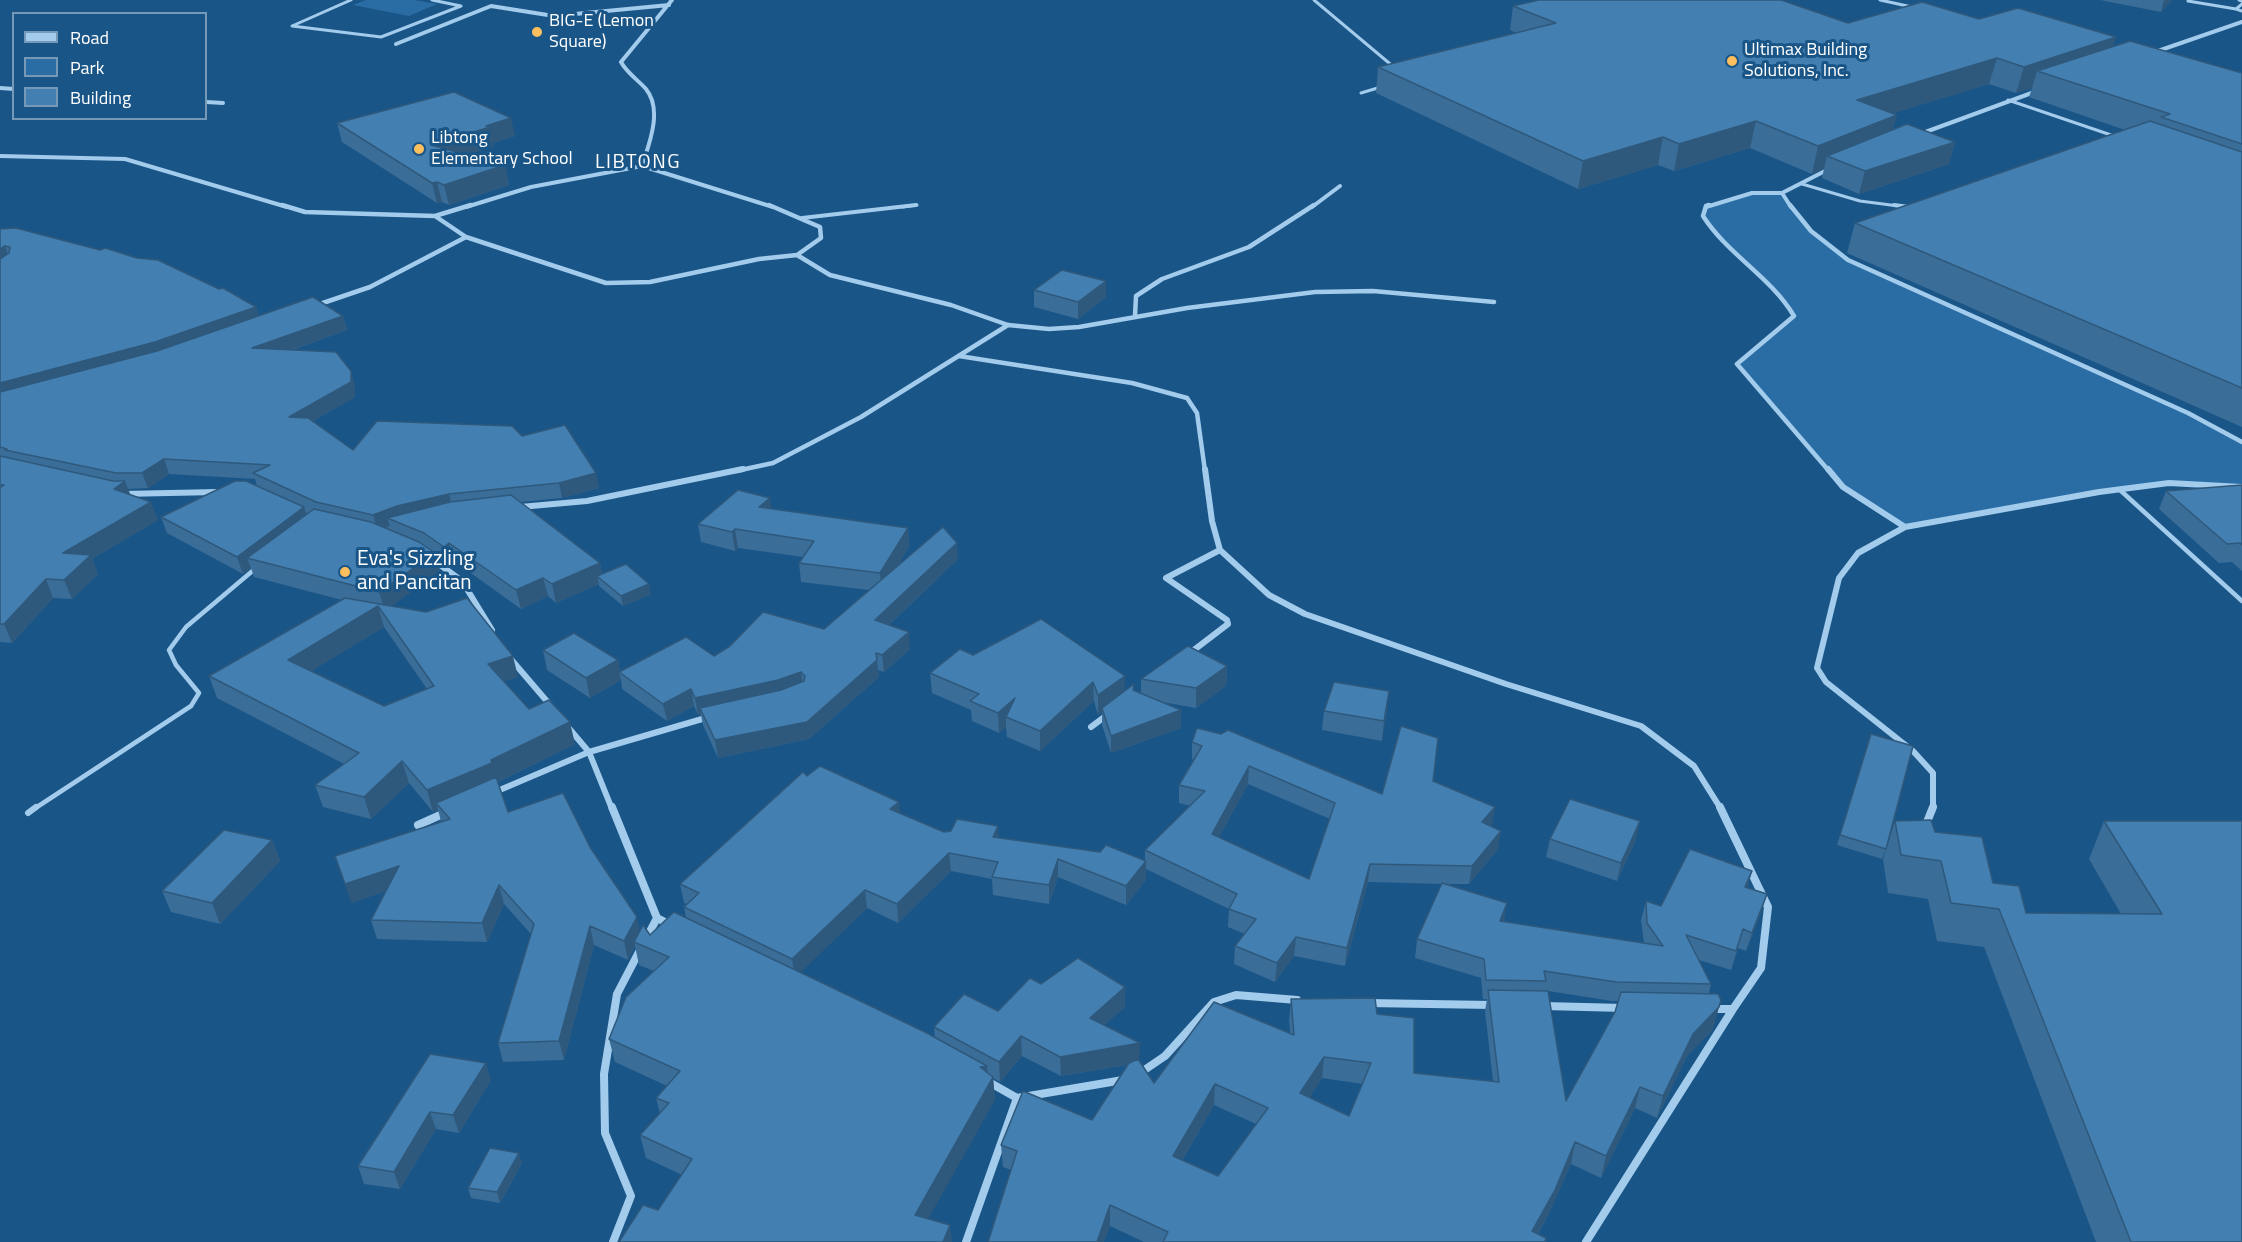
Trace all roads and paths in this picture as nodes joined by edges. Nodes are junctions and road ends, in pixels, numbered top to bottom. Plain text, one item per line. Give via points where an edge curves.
1 (351, 0) edge
2 (432, 0) edge
3 (672, 0) edge
4 (1314, 0) edge
5 (1880, 0) edge
6 (2188, 1) edge
7 (2241, 2) edge
8 (669, 5) junction
9 (1920, 9) edge
10 (2236, 9) junction
11 (2242, 11) edge
12 (2242, 22) edge
13 (396, 44) dead end
14 (2145, 55) edge
15 (1400, 72) edge
16 (1390, 85) edge
17 (2040, 90) edge
18 (1361, 93) dead end
19 (2008, 100) junction
20 (207, 102) edge
21 (223, 103) dead end
22 (1919, 135) edge
23 (2124, 140) edge
24 (0, 156) edge
25 (642, 166) junction
26 (1831, 169) edge
27 (1802, 184) junction
28 (1340, 186) dead end
29 (1782, 193) junction
30 (917, 205) dead end
31 (1914, 207) edge
32 (435, 216) junction
33 (802, 218) junction
34 (466, 237) junction
35 (797, 255) junction
36 (1494, 302) dead end
37 (311, 308) edge
38 (1135, 316) junction
39 (1008, 325) junction
40 (959, 357) junction
41 (2242, 442) edge
42 (2242, 487) edge
43 (2120, 489) junction
44 (112, 492) edge
45 (222, 492) edge
46 (517, 508) edge
47 (1905, 528) junction
48 (1221, 550) junction
49 (427, 556) edge
50 (265, 562) edge
51 (2242, 601) edge
52 (499, 641) edge
53 (505, 651) edge
54 (1182, 658) edge
55 (554, 710) edge
56 (1109, 713) edge
57 (721, 714) edge
58 (561, 718) edge
59 (1091, 727) dead end
60 (589, 752) junction
61 (482, 797) edge
62 (461, 807) edge
63 (28, 813) dead end
64 (418, 825) dead end
65 (1921, 835) edge
66 (657, 918) junction
67 (678, 928) edge
68 (1311, 1001) edge
69 (1357, 1003) edge
70 (1499, 1006) edge
71 (1535, 1006) edge
72 (1634, 1008) edge
73 (1700, 1009) edge
74 (1733, 1009) junction
75 (978, 1077) edge
76 (1017, 1098) junction
77 (613, 1242) edge
78 (966, 1242) edge
79 (1586, 1242) edge

1 - 2 lane via 292,26 381,37 461,6
3 - 8 street
4 - 15 lane
5 - 9 lane
6 - 10 lane
7 - 10 lane
8 - 13 street via 554,16 491,6
8 - 25 street via 649,24 621,62 650,94 652,103 653,135
10 - 11 lane
12 - 14 street
16 - 18 lane
17 - 19 street
19 - 22 street
19 - 23 lane
20 - 21 street
24 - 32 street via 124,159 305,212
25 - 32 street via 531,187
25 - 33 street via 752,198
26 - 27 street
27 - 29 street
27 - 31 lane via 1860,201
28 - 38 street via 1237,254 1156,281 1138,292 1132,305
29 - 41 street via 1797,219 1822,243 1848,260 2188,413
29 - 47 street via 1752,193 1714,201 1706,206 1703,216 1716,236 1763,276 1794,316 1737,364 1843,487
30 - 33 lane
32 - 34 street
33 - 35 street via 820,227 821,238
34 - 35 street via 617,284 650,282
34 - 37 street via 370,287
35 - 39 street via 830,275 951,305
36 - 38 street via 1373,291 1315,292
38 - 39 street via 1079,327
39 - 40 street
40 - 46 street via 861,417 773,462 587,501
40 - 48 street via 1132,383 1187,398 1197,413 1212,521
42 - 43 street via 2169,483
43 - 47 street
43 - 51 lane
44 - 45 street
47 - 65 street via 1858,553 1839,578 1817,668 1826,682 1913,751 1933,773 1933,811
48 - 54 street via 1167,578 1223,615 1228,624
48 - 74 street via 1269,595 1305,614 1641,726 1694,766 1723,813 1768,907 1761,968
49 - 52 street via 462,581
50 - 63 lane via 186,627 169,650 199,693 190,706
53 - 55 street
56 - 59 street
57 - 60 street
58 - 60 street
60 - 61 street
60 - 66 street
62 - 64 street
66 - 67 street
66 - 77 street via 617,994 604,1074 605,1133 632,1196
68 - 76 street via 1236,995 1214,1002 1165,1056 1144,1071 1120,1081
69 - 70 street
71 - 72 street
73 - 74 street
74 - 79 street
75 - 76 street
76 - 78 street

